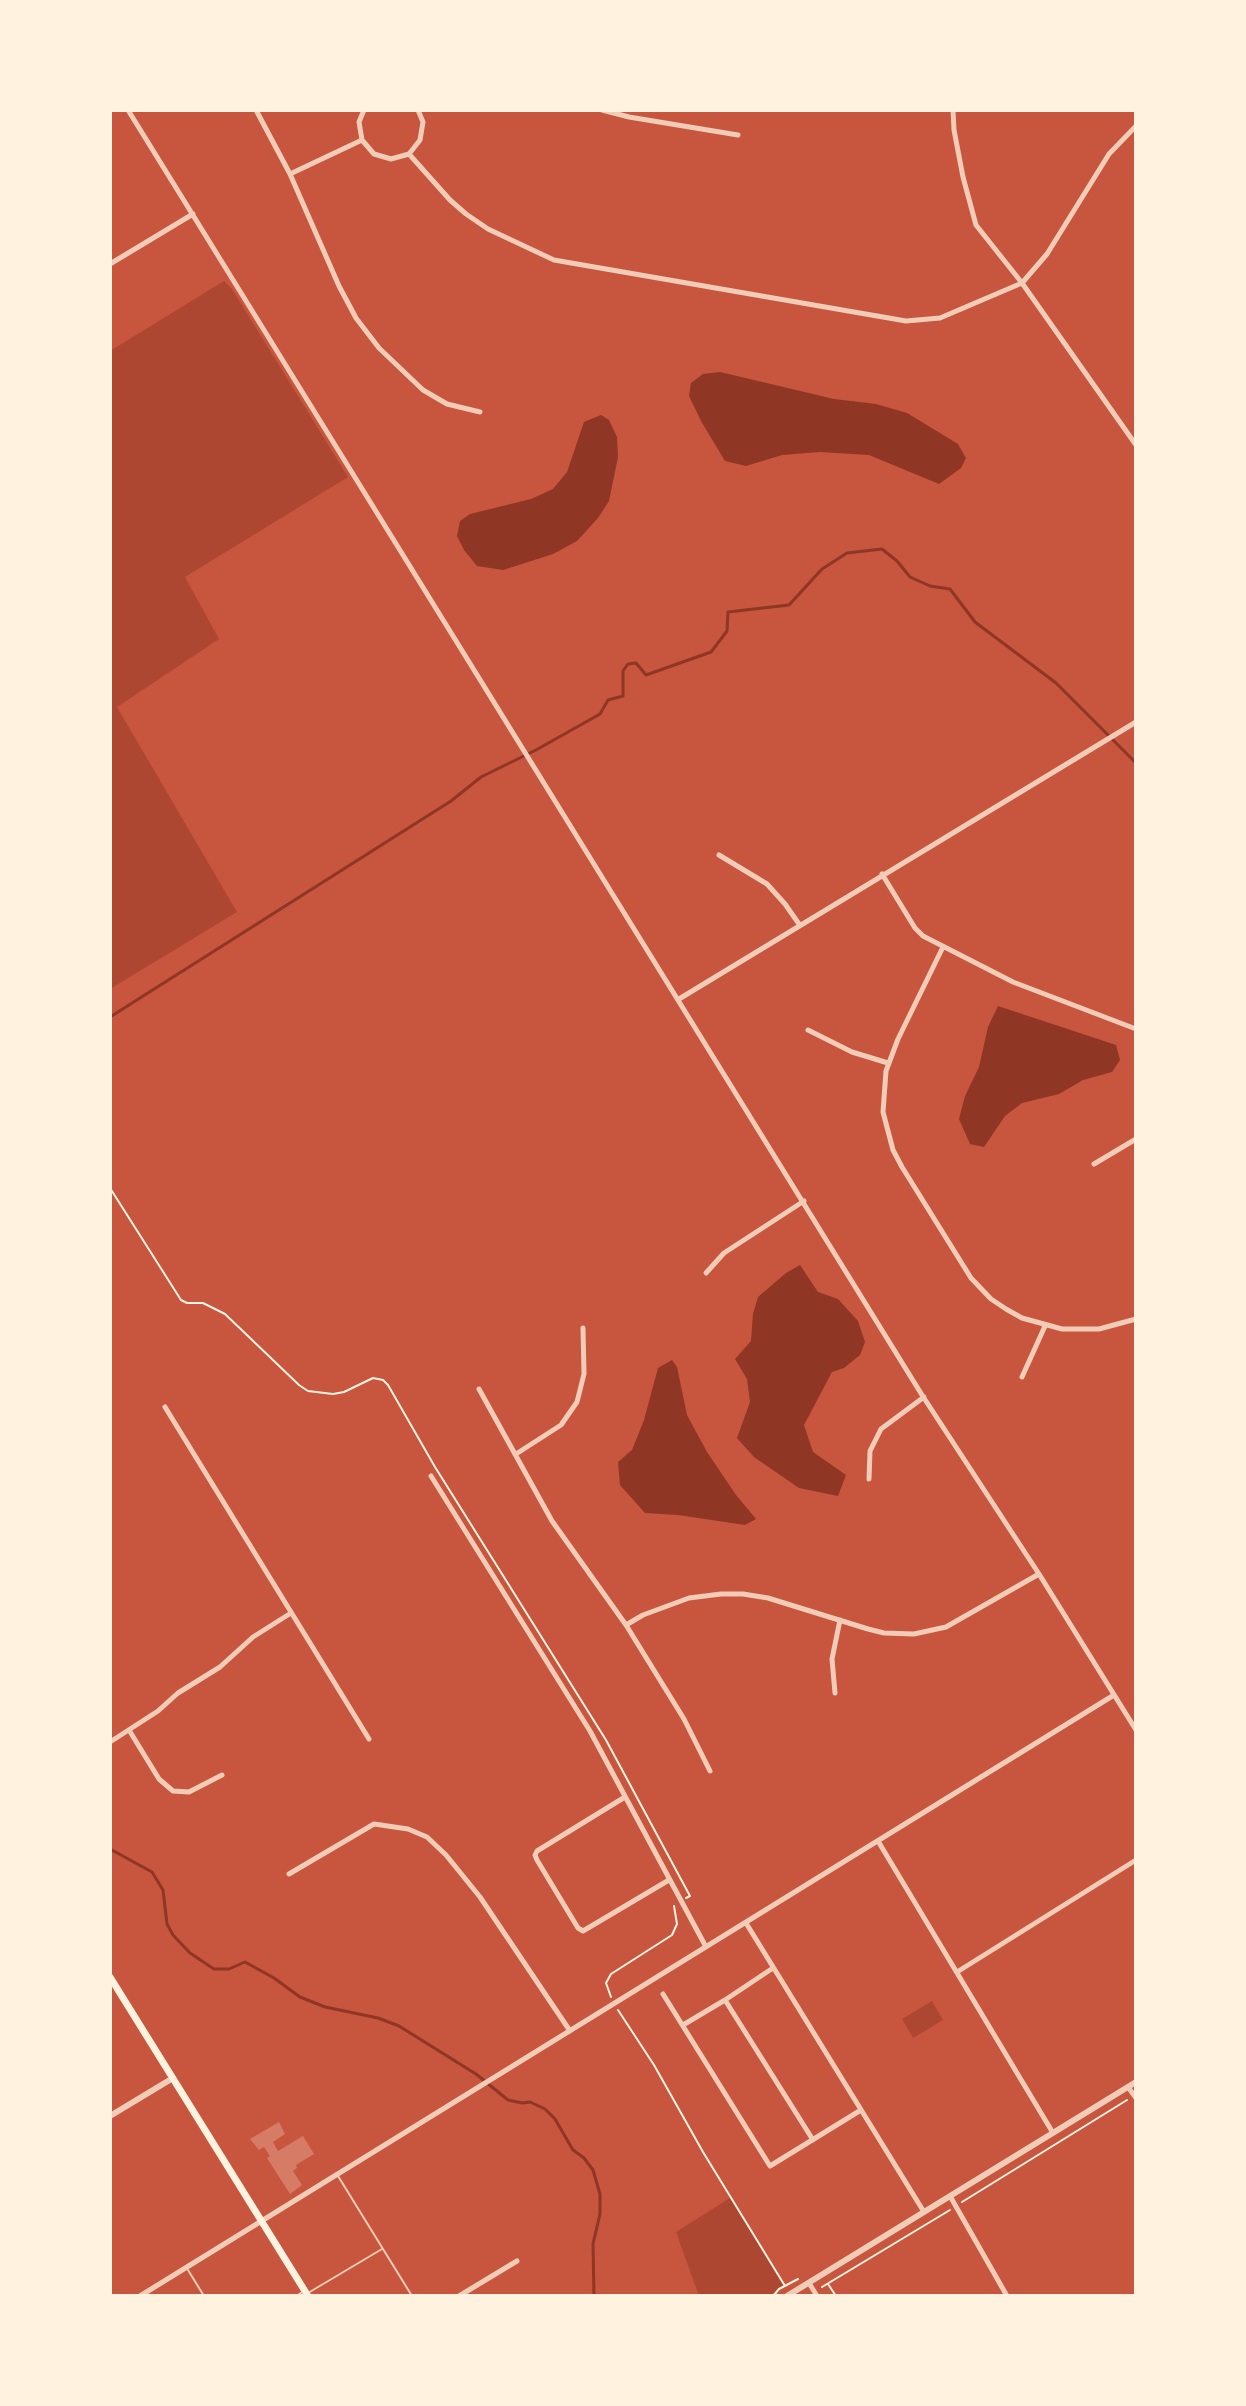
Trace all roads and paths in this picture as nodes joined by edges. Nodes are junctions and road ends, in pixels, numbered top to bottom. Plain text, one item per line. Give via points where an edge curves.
1 (128, 110) edge
2 (256, 110) edge
3 (364, 110) edge
4 (418, 110) edge
5 (602, 110) edge
6 (953, 110) edge
7 (1136, 127) edge
8 (738, 135) dead end
9 (362, 140) junction
10 (409, 154) junction
11 (290, 174) junction
12 (193, 214) junction
13 (110, 264) edge
14 (1022, 283) junction
15 (480, 412) dead end
16 (1136, 445) edge
17 (1136, 722) edge
18 (719, 855) dead end
19 (882, 874) junction
20 (799, 924) junction
21 (943, 947) junction
22 (679, 999) junction
23 (1136, 1029) edge
24 (808, 1030) dead end
25 (888, 1063) junction
26 (1136, 1139) edge
27 (1094, 1164) dead end
28 (110, 1188) edge
29 (804, 1201) junction
30 (706, 1273) dead end
31 (1136, 1319) edge
32 (1045, 1326) junction
33 (583, 1328) dead end
34 (1022, 1377) dead end
35 (479, 1389) dead end
36 (924, 1397) junction
37 (165, 1407) dead end
38 (516, 1454) junction
39 (431, 1476) dead end
40 (869, 1479) dead end
41 (1039, 1574) junction
42 (291, 1613) junction
43 (840, 1620) junction
44 (626, 1625) junction
45 (835, 1693) dead end
46 (1114, 1695) junction
47 (129, 1730) junction
48 (1136, 1730) edge
49 (369, 1739) dead end
50 (110, 1742) edge
51 (710, 1771) dead end
52 (222, 1775) dead end
53 (625, 1797) junction
54 (878, 1841) junction
55 (1136, 1860) edge
56 (289, 1874) dead end
57 (669, 1880) junction
58 (681, 1902) junction
59 (746, 1923) junction
60 (706, 1947) junction
61 (773, 1968) junction
62 (957, 1972) junction
63 (110, 1977) edge
64 (663, 1994) dead end
65 (725, 2000) junction
66 (614, 2004) junction
67 (683, 2025) junction
68 (570, 2031) junction
69 (173, 2078) junction
70 (1136, 2082) edge
71 (1128, 2087) junction
72 (1135, 2097) edge
73 (861, 2110) junction
74 (110, 2116) edge
75 (1053, 2133) junction
76 (813, 2140) junction
77 (337, 2175) junction
78 (950, 2196) junction
79 (956, 2206) junction
80 (924, 2212) junction
81 (262, 2222) junction
82 (383, 2249) junction
83 (517, 2261) dead end
84 (187, 2268) junction
85 (809, 2283) junction
86 (307, 2294) edge
87 (816, 2294) edge
88 (774, 2295) edge
89 (140, 2296) edge
90 (204, 2296) edge
91 (296, 2296) edge
92 (412, 2296) edge
93 (459, 2296) edge
94 (787, 2296) edge
95 (1007, 2296) edge

1 - 12 street
2 - 11 street
3 - 9 street via 359,122
4 - 10 street via 423,131
5 - 8 street
6 - 14 street via 976,225
7 - 14 street via 1109,154 1047,254
9 - 10 street via 382,157
9 - 11 street
10 - 14 street via 466,214 554,260 906,321 940,318
11 - 15 street via 339,286 371,338 423,390 447,404
12 - 13 street
12 - 22 street
14 - 16 street
17 - 19 street
18 - 20 street via 767,884
19 - 20 street
19 - 21 street via 915,928
20 - 22 street
21 - 23 street via 1013,982
21 - 25 street
22 - 29 street
24 - 25 street
25 - 32 street via 883,1112 902,1167 979,1287 1006,1309
26 - 27 street
28 - 58 path via 181,1300 225,1314 299,1385 333,1394 373,1378 388,1385 606,1740 690,1896
29 - 30 street via 724,1253
29 - 36 street
31 - 32 street via 1099,1329
32 - 34 street
33 - 38 street via 584,1374 577,1402 561,1425
35 - 38 street
36 - 40 street via 881,1429 870,1451
36 - 41 street
37 - 42 street
38 - 44 street via 552,1521
39 - 53 street via 590,1731
41 - 43 street via 929,1632 884,1633
41 - 46 street
42 - 47 street
42 - 49 street
43 - 44 street via 768,1598 721,1594 674,1602
43 - 45 street via 832,1659
44 - 51 street
46 - 48 street
46 - 54 street
47 - 50 street
47 - 52 street via 159,1779 173,1791 189,1792
53 - 57 street
53 - 57 street via 539,1850 536,1858 583,1931
54 - 59 street
54 - 62 street
55 - 62 street
56 - 68 street via 374,1824 427,1837 480,1897
57 - 58 street
58 - 60 street
58 - 66 path via 673,1906 677,1924 672,1935 609,1976 606,1987
59 - 60 street
59 - 61 street
60 - 66 street
61 - 65 street
61 - 73 street
62 - 75 street
63 - 69 main road
64 - 67 street
65 - 67 street
65 - 76 street
66 - 68 street
66 - 88 path via 785,2286
67 - 76 street via 770,2166
68 - 77 street
69 - 74 street
69 - 81 main road
70 - 71 street
71 - 72 street
71 - 75 street
72 - 79 path
73 - 76 street
73 - 80 street
75 - 78 street
77 - 81 street
77 - 82 lane
78 - 79 street
78 - 80 street
79 - 87 path
79 - 95 street
80 - 85 street
81 - 84 street
81 - 86 main road
82 - 86 lane
82 - 92 lane
83 - 93 street
84 - 89 street
84 - 90 lane
85 - 87 street
85 - 94 street
86 - 91 lane

